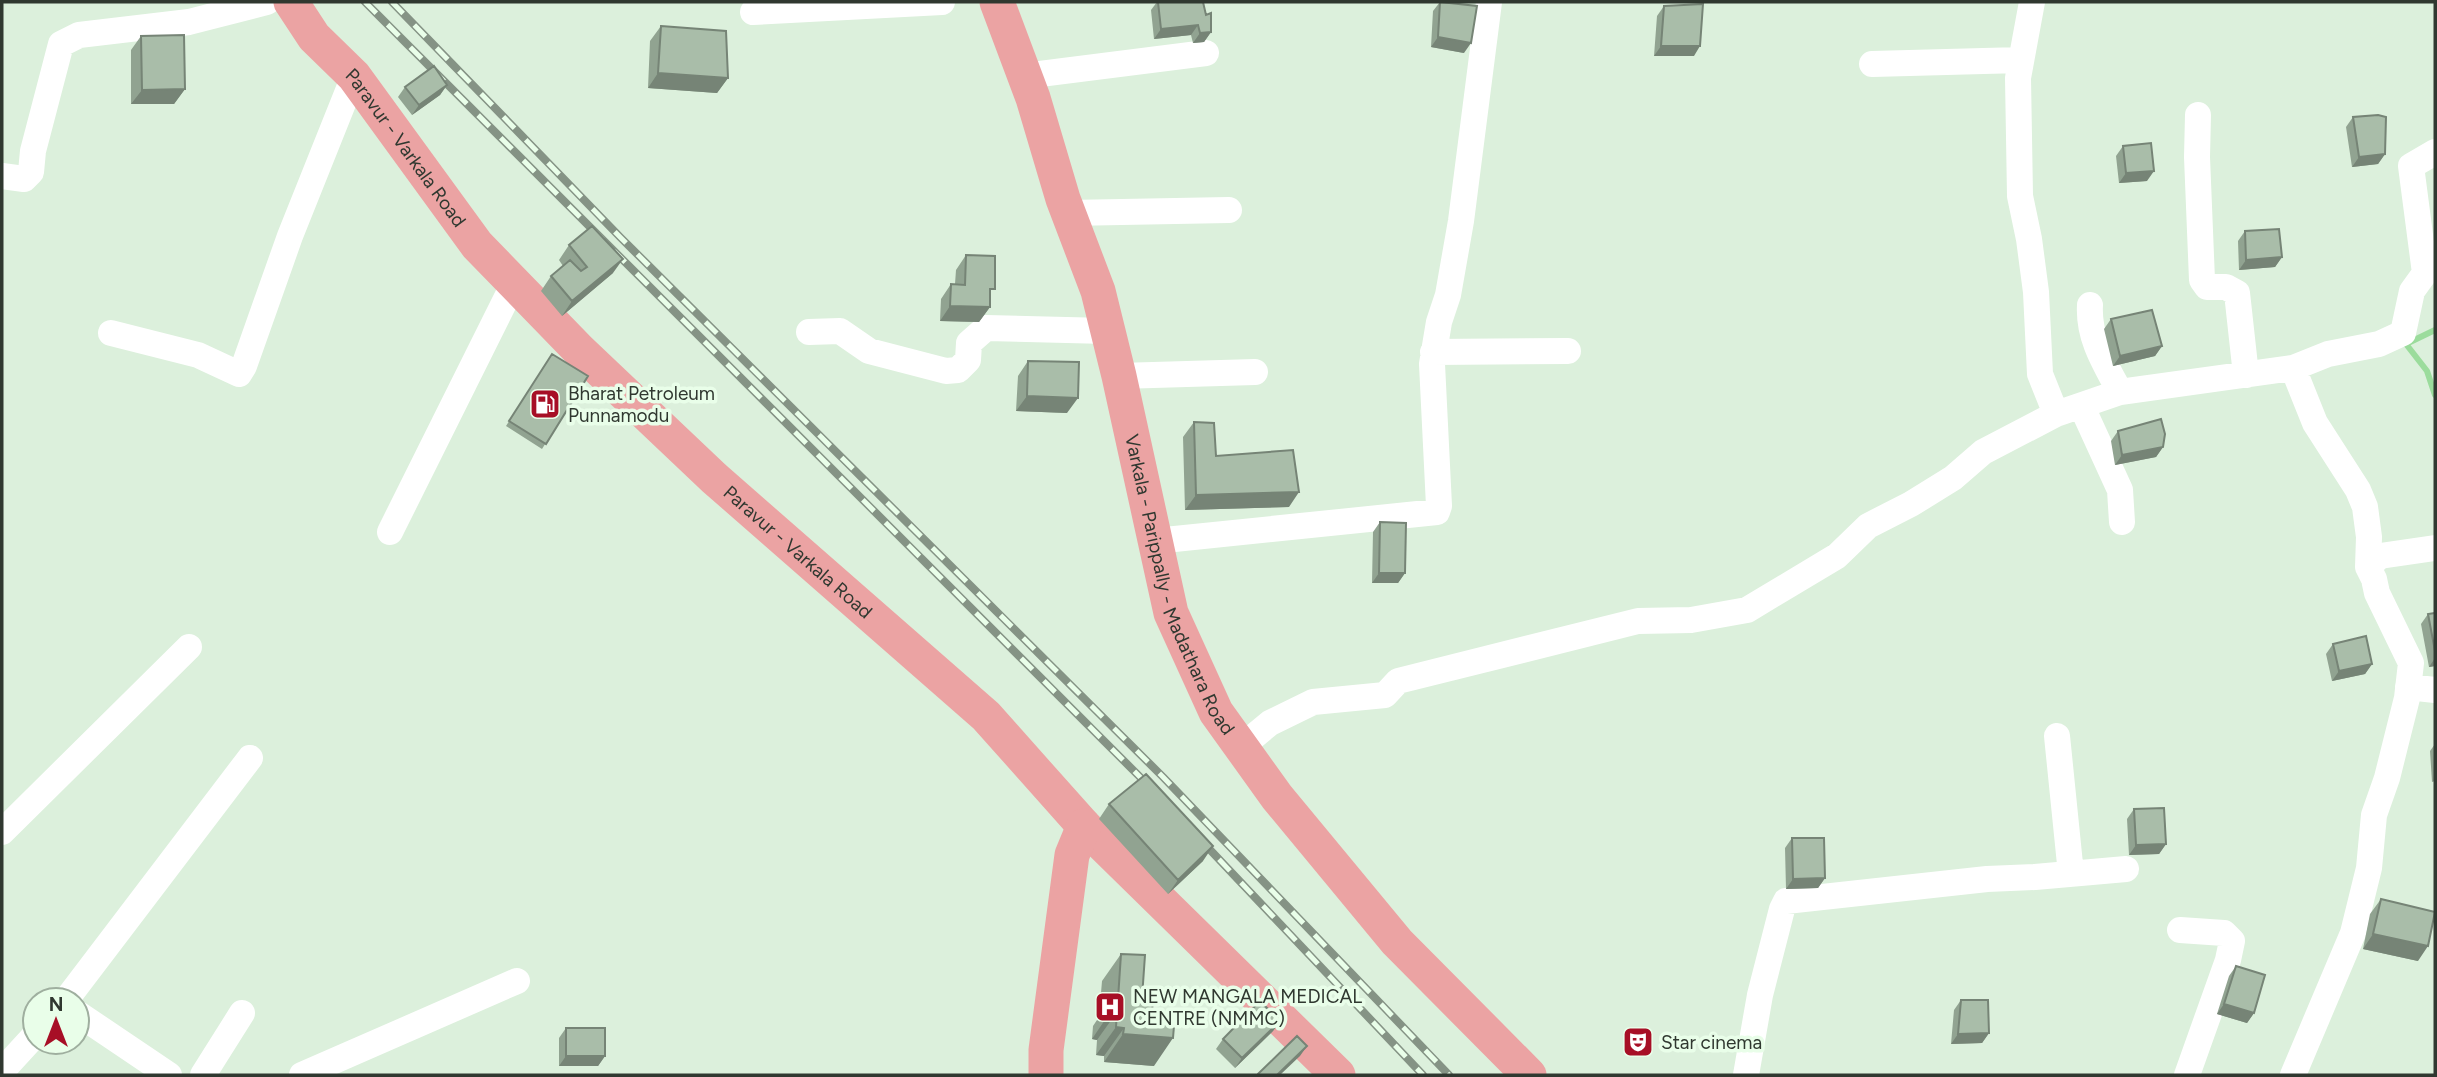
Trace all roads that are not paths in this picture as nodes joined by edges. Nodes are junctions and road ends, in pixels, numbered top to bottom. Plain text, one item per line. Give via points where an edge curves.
1 (267, 2) edge
2 (291, 2) edge
3 (942, 2) edge
4 (997, 2) edge
5 (1489, 2) edge
6 (2032, 2) edge
7 (753, 12) dead end
8 (1206, 53) dead end
9 (2021, 60) junction
10 (1872, 64) dead end
11 (354, 76) junction
12 (1024, 76) junction
13 (2198, 115) dead end
14 (2435, 152) edge
15 (2, 176) edge
16 (1229, 210) dead end
17 (1068, 213) junction
18 (514, 283) junction
19 (2090, 305) dead end
20 (1107, 331) junction
21 (809, 332) dead end
22 (110, 333) dead end
23 (1568, 351) dead end
24 (1433, 352) junction
25 (2293, 368) junction
26 (1255, 372) dead end
27 (2246, 375) junction
28 (1119, 376) junction
29 (2120, 392) junction
30 (2082, 407) junction
31 (2056, 415) junction
32 (2122, 522) dead end
33 (390, 532) dead end
34 (1155, 541) junction
35 (2435, 548) edge
36 (2368, 567) junction
37 (189, 647) dead end
38 (2408, 687) junction
39 (2435, 690) edge
40 (2057, 736) dead end
41 (1241, 747) junction
42 (250, 758) dead end
43 (1084, 826) junction
44 (2, 832) edge
45 (2126, 869) dead end
46 (2071, 874) junction
47 (2180, 930) dead end
48 (517, 981) dead end
49 (77, 986) edge
50 (242, 1013) dead end
51 (91, 1022) edge
52 (21, 1050) edge
53 (2, 1071) edge
54 (169, 1075) edge
55 (203, 1075) edge
56 (302, 1075) edge
57 (1046, 1075) edge
58 (1338, 1075) edge
59 (1529, 1075) edge
60 (1746, 1075) edge
61 (2187, 1075) edge
62 (2293, 1075) edge

1 - 15 street via 189,22 79,35 61,44 31,172 24,179
2 - 11 main road, Paravur - Varkala Road via 314,37
3 - 7 street
4 - 12 main road, Varkala - Parippally - Madathara Road
5 - 24 street via 1461,220
6 - 9 street
8 - 12 street
9 - 10 street
9 - 31 street via 2020,196 2036,292 2040,374
11 - 18 main road, Paravur - Varkala Road via 477,245
11 - 22 street via 239,374 198,355
12 - 17 main road, Varkala - Parippally - Madathara Road
13 - 27 street via 2202,280 2207,287 2226,287 2237,293
14 - 25 street via 2411,166 2426,273 2412,291 2403,333
16 - 17 street
17 - 20 main road, Varkala - Parippally - Madathara Road via 1098,291
18 - 33 street
18 - 43 main road, Paravur - Varkala Road via 714,478 986,716
19 - 29 street via 2095,344
20 - 21 street via 986,328 969,342 968,360 958,370 946,371 869,351 840,331
20 - 28 main road, Varkala - Parippally - Madathara Road
23 - 24 street
24 - 34 street via 1437,512
25 - 27 street
25 - 36 street via 2315,423 2365,507
26 - 28 street
27 - 29 street
28 - 34 main road, Varkala - Parippally - Madathara Road
29 - 30 street
30 - 31 street
30 - 32 street via 2120,490
31 - 41 street via 1983,452 1911,505 1868,526 1837,556 1746,610 1691,620 1638,621 1398,681 1385,695 1313,702 1270,723
34 - 41 main road, Varkala - Parippally - Madathara Road via 1171,613 1216,712
35 - 36 street via 2380,556
36 - 38 street via 2412,663
37 - 44 street
38 - 39 street
38 - 62 street via 2374,815 2369,868 2353,933
40 - 46 street
41 - 59 main road, Varkala - Parippally - Madathara Road via 1397,942
42 - 49 street
43 - 57 main road via 1072,855
43 - 58 main road, Paravur - Varkala Road
45 - 46 street
46 - 60 street via 1786,901 1760,995
47 - 61 street via 2224,933 2231,941
48 - 56 street
50 - 55 street
51 - 54 street
52 - 53 street

